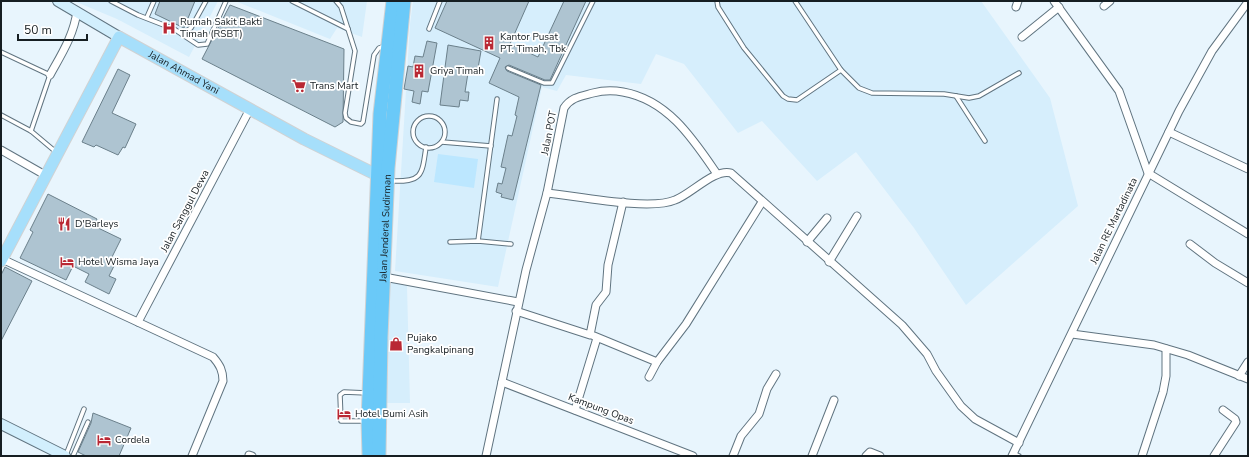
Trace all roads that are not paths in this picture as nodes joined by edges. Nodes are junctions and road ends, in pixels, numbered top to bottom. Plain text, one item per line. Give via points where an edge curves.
1 (58, 1) edge
2 (111, 1) edge
3 (154, 1) edge
4 (206, 1) edge
5 (226, 1) edge
6 (292, 1) edge
7 (336, 1) edge
8 (393, 1) edge
9 (404, 1) edge
10 (440, 1) edge
11 (593, 1) edge
12 (717, 1) edge
13 (795, 1) edge
14 (1110, 1) edge
15 (1248, 2) edge
16 (1056, 4) edge
17 (1104, 6) dead end
18 (77, 11) junction
19 (147, 17) junction
20 (348, 29) junction
21 (428, 29) dead end
22 (182, 34) junction
23 (119, 37) junction
24 (1022, 37) dead end
25 (387, 44) junction
26 (1, 52) edge
27 (508, 68) dead end
28 (841, 70) junction
29 (1019, 73) dead end
30 (50, 75) junction
31 (956, 96) junction
32 (497, 100) dead end
33 (250, 110) junction
34 (1, 114) edge
35 (32, 130) junction
36 (1169, 132) junction
37 (985, 141) dead end
38 (442, 142) junction
39 (491, 146) junction
40 (426, 148) junction
41 (1, 150) edge
42 (56, 153) junction
43 (1248, 169) edge
44 (1148, 173) junction
45 (717, 174) junction
46 (45, 175) junction
47 (382, 178) junction
48 (548, 193) junction
49 (623, 202) junction
50 (762, 202) junction
51 (857, 216) dead end
52 (827, 218) dead end
53 (1248, 234) edge
54 (478, 240) junction
55 (450, 242) dead end
56 (807, 242) junction
57 (511, 244) dead end
58 (1190, 244) dead end
59 (2, 260) edge
60 (829, 262) junction
61 (384, 277) junction
62 (1248, 283) edge
63 (518, 302) junction
64 (516, 311) junction
65 (138, 322) junction
66 (1072, 334) junction
67 (594, 336) junction
68 (1166, 349) junction
69 (657, 362) junction
70 (1248, 362) edge
71 (776, 374) dead end
72 (1239, 376) junction
73 (649, 378) dead end
74 (1248, 379) edge
75 (502, 382) junction
76 (375, 394) junction
77 (834, 400) dead end
78 (84, 409) dead end
79 (576, 410) junction
80 (1222, 410) dead end
81 (368, 420) junction
82 (88, 422) dead end
83 (1, 424) edge
84 (1019, 443) junction
85 (1015, 455) edge
86 (65, 456) edge
87 (73, 456) edge
88 (192, 456) edge
89 (369, 456) edge
90 (379, 456) edge
91 (486, 456) edge
92 (693, 456) edge
93 (733, 456) edge
94 (812, 456) edge
95 (866, 456) edge
96 (880, 456) edge
97 (1142, 456) edge
98 (1214, 456) edge

1 - 18 street
2 - 19 lane
3 - 19 lane
4 - 22 lane via 191,28
5 - 22 lane via 207,44 198,45
6 - 20 lane
7 - 20 lane via 341,7
8 - 25 highway, Jalan Jenderal Sudirman
9 - 47 highway, Jalan Jenderal Sudirman
10 - 21 lane
11 - 27 lane via 552,83 544,83
12 - 28 lane via 718,8 744,48 788,99 798,100
13 - 28 lane
14 - 17 street
15 - 36 street, Jalan RE Martadinata via 1212,51
16 - 24 street
16 - 44 street via 1068,17 1119,91
18 - 23 street
18 - 30 street via 76,23
19 - 22 lane
20 - 25 lane via 355,51 345,113 351,122 363,122 374,55 379,48
23 - 33 main road, Jalan Ahmad Yani
23 - 42 main road
25 - 47 highway, Jalan Jenderal Sudirman via 380,114
26 - 30 lane
28 - 31 lane via 859,88 872,94
29 - 31 lane via 975,98
30 - 35 lane
31 - 37 lane
32 - 39 lane
33 - 47 main road, Jalan Ahmad Yani
33 - 65 street, Jalan Sanggul Dewa
34 - 35 lane
35 - 42 lane
36 - 43 street
36 - 44 street, Jalan RE Martadinata
38 - 39 lane
38 - 40 lane
38 - 40 lane via 445,136 444,125 436,117 424,116 415,124 413,130 416,141
39 - 54 lane
40 - 47 lane via 423,170 414,179 410,181
41 - 46 street
42 - 46 main road
44 - 53 street
44 - 66 street, Jalan RE Martadinata
45 - 48 street, Jalan POT via 690,134 653,102 632,94 611,90 600,91 573,98 564,108
45 - 49 street via 675,200 646,205
45 - 50 street via 731,173
46 - 59 main road
47 - 61 highway, Jalan Jenderal Sudirman
47 - 76 highway, Jalan Jenderal Sudirman
48 - 49 street
48 - 63 street, Jalan POT
49 - 67 street via 608,265 606,292 596,305
50 - 56 street
50 - 69 street via 686,324
51 - 60 street
52 - 56 street
54 - 55 lane
54 - 57 lane
56 - 60 street
58 - 62 street
59 - 65 street
60 - 84 street via 913,337 957,401 975,419
61 - 63 street
61 - 76 highway, Jalan Jenderal Sudirman
63 - 64 street, Jalan POT
64 - 67 street
64 - 75 street, Jalan POT
65 - 88 street via 213,357 223,371 221,389
66 - 68 street via 1154,345
66 - 84 street, Jalan RE Martadinata
67 - 69 street
67 - 79 street
68 - 72 street via 1188,355
68 - 97 street via 1163,392
69 - 73 street
70 - 72 street
71 - 93 street via 767,389 759,414 741,436
72 - 74 street
75 - 79 street, Kampung Opas
75 - 91 street, Jalan POT
76 - 81 highway, Jalan Jenderal Sudirman
76 - 81 lane via 344,392 340,395 341,421
76 - 90 highway, Jalan Jenderal Sudirman
77 - 94 street
78 - 86 lane
79 - 92 street, Kampung Opas
80 - 98 street via 1236,422
81 - 89 highway, Jalan Jenderal Sudirman
82 - 87 lane
83 - 86 street
84 - 85 street, Jalan RE Martadinata
95 - 96 street via 870,452

